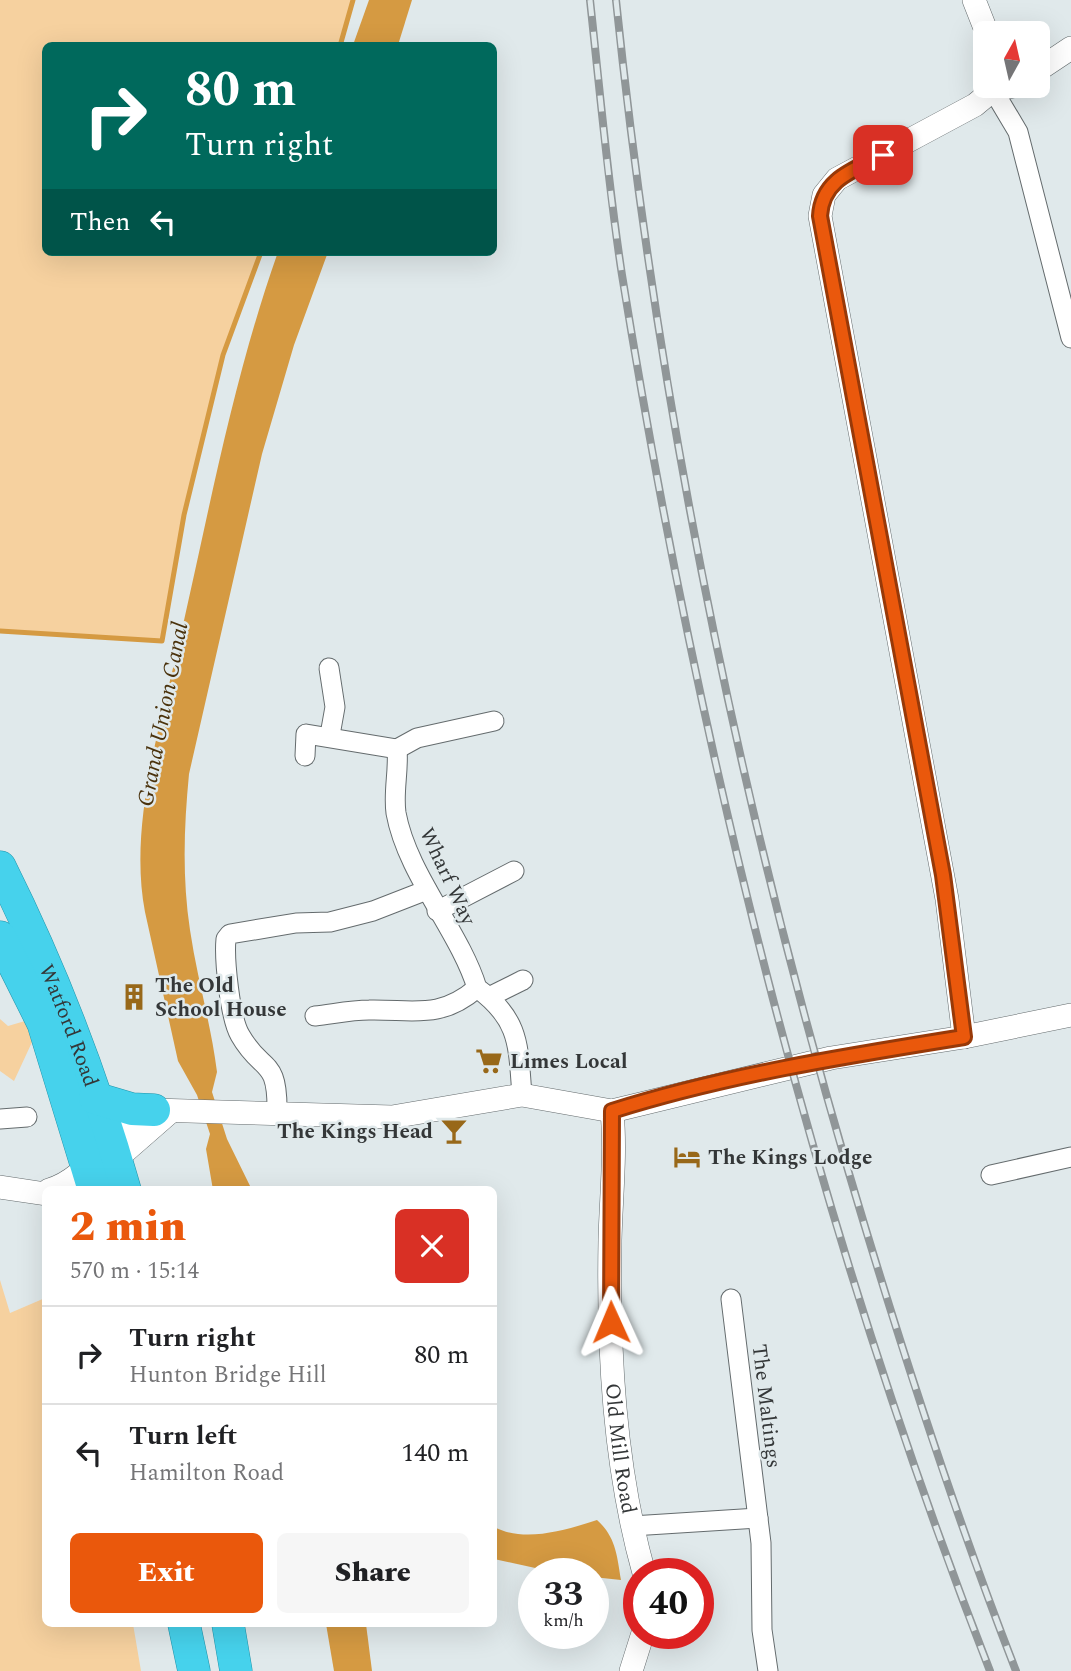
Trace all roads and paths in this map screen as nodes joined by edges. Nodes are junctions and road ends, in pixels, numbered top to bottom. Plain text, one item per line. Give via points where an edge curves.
1 (974, 0) edge
2 (982, 21) edge
3 (1071, 48) edge
4 (1050, 61) edge
5 (985, 98) edge
6 (1005, 98) edge
7 (1071, 338) edge
8 (329, 668) dead end
9 (494, 721) dead end
10 (330, 736) junction
11 (397, 749) junction
12 (305, 756) dead end
13 (0, 867) edge
14 (514, 871) dead end
15 (427, 890) junction
16 (437, 911) junction
17 (0, 937) edge
18 (523, 980) dead end
19 (483, 992) junction
20 (1071, 1015) edge
21 (315, 1016) dead end
22 (964, 1037) junction
23 (522, 1095) junction
24 (94, 1098) junction
25 (170, 1111) junction
26 (612, 1111) junction
27 (277, 1113) junction
28 (27, 1117) dead end
29 (0, 1119) edge
30 (1071, 1157) edge
31 (99, 1174) edge
32 (991, 1175) dead end
33 (58, 1186) edge
34 (0, 1187) edge
35 (42, 1192) edge
36 (730, 1299) dead end
37 (758, 1518) junction
38 (632, 1526) junction
39 (640, 1558) edge
40 (185, 1627) edge
41 (229, 1627) edge
42 (638, 1649) edge
43 (194, 1671) edge
44 (236, 1671) edge
45 (631, 1671) edge
46 (768, 1671) edge

1 - 2 street
3 - 4 street
5 - 22 street via 837,179 824,195 820,216 943,875
6 - 7 street
8 - 10 street via 335,707
9 - 11 street via 417,738
10 - 11 street
10 - 12 street via 306,734
11 - 15 street, Wharf Way via 396,812
13 - 24 highway, Watford Road via 28,922
14 - 16 street
15 - 16 street, Wharf Way
15 - 27 street via 330,922 275,925 230,934 226,939 238,1032 272,1071
16 - 19 street, Wharf Way
17 - 31 highway, Watford Road via 43,1023
18 - 19 street
19 - 21 street via 458,1005 408,1013 370,1010
19 - 23 street, Wharf Way via 519,1041
20 - 22 street
22 - 26 street via 831,1058
23 - 26 street
23 - 27 street via 392,1117
24 - 25 highway via 125,1108
24 - 31 highway, Watford Road
25 - 27 street
25 - 31 street via 134,1118
26 - 38 street, Old Mill Road via 614,1386
28 - 29 street
30 - 32 street
31 - 33 street
34 - 35 street
36 - 37 street, The Maltings
37 - 38 street
37 - 46 street, The Maltings
38 - 39 street, Old Mill Road
40 - 43 highway
41 - 44 highway
42 - 45 street

